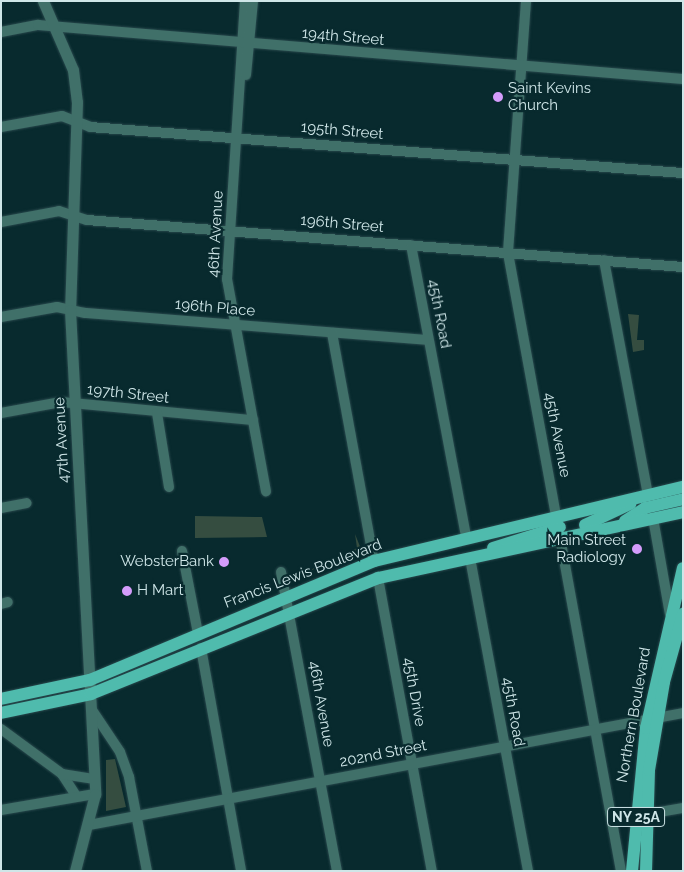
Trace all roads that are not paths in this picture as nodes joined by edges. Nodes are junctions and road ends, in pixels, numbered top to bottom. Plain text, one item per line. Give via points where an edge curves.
1 (43, 1) edge
2 (245, 1) edge
3 (253, 1) edge
4 (526, 1) edge
5 (54, 27) junction
6 (1, 32) edge
7 (245, 44) junction
8 (521, 66) junction
9 (683, 79) edge
10 (76, 120) junction
11 (1, 127) edge
12 (237, 137) junction
13 (513, 159) junction
14 (683, 173) edge
15 (72, 215) junction
16 (1, 222) edge
17 (229, 231) junction
18 (410, 245) junction
19 (508, 253) junction
20 (604, 260) junction
21 (683, 267) edge
22 (70, 310) junction
23 (1, 317) edge
24 (235, 325) junction
25 (332, 333) junction
26 (428, 340) junction
27 (75, 404) junction
28 (1, 413) edge
29 (157, 413) junction
30 (253, 420) junction
31 (169, 487) dead end
32 (683, 487) edge
33 (266, 491) dead end
34 (648, 495) junction
35 (683, 499) edge
36 (27, 503) dead end
37 (1, 508) edge
38 (683, 512) edge
39 (654, 518) junction
40 (619, 525) junction
41 (560, 528) junction
42 (466, 537) junction
43 (182, 551) dead end
44 (470, 558) junction
45 (374, 561) junction
46 (683, 568) edge
47 (281, 572) dead end
48 (378, 578) junction
49 (286, 596) junction
50 (289, 610) junction
51 (676, 614) edge
52 (198, 633) junction
53 (201, 648) junction
54 (90, 680) junction
55 (91, 694) junction
56 (1, 699) edge
57 (92, 710) junction
58 (1, 713) edge
59 (683, 713) edge
60 (653, 718) junction
61 (1, 729) edge
62 (596, 730) junction
63 (504, 747) junction
64 (412, 764) junction
65 (62, 774) junction
66 (95, 779) junction
67 (320, 782) junction
68 (95, 794) junction
69 (77, 797) junction
70 (228, 799) junction
71 (683, 808) edge
72 (1, 810) edge
73 (642, 815) junction
74 (137, 816) junction
75 (89, 825) junction
76 (645, 869) edge
77 (628, 870) edge
78 (75, 871) edge
79 (147, 871) edge
80 (242, 871) edge
81 (337, 871) edge
82 (432, 871) edge
83 (528, 871) edge

1 - 5 street, 47th Avenue
2 - 7 street, 46th Avenue
3 - 7 street, 46th Avenue
4 - 8 street, 45th Avenue
5 - 6 street, 194th Street via 38,25
5 - 7 street, 194th Street
5 - 10 street, 47th Avenue via 73,70
7 - 8 street, 194th Street
7 - 12 street, 46th Avenue
8 - 9 street, 194th Street
8 - 13 street, 45th Avenue
10 - 11 street, 195th Street via 62,116
10 - 12 street, 195th Street via 90,127
10 - 15 street, 47th Avenue
12 - 13 street, 195th Street
12 - 17 street, 46th Avenue
13 - 14 street, 195th Street
13 - 19 street, 45th Avenue
15 - 16 street, 196th Street via 59,211
15 - 17 street, 196th Street
15 - 22 street, 47th Avenue
17 - 18 street, 196th Street
17 - 24 street, 46th Avenue via 227,279
18 - 19 street, 196th Street
18 - 26 street, 45th Road
19 - 20 street, 196th Street
19 - 41 street, 45th Avenue
20 - 21 street, 196th Street
20 - 34 street
22 - 23 street, 196th Place via 57,307
22 - 24 street, 196th Place
22 - 27 street, 47th Avenue
24 - 25 street, 196th Place
24 - 30 street, 46th Avenue
25 - 26 street, 196th Place
25 - 45 street
26 - 42 street, 45th Road
27 - 28 street, 197th Street
27 - 29 street, 197th Street
27 - 54 street, 47th Avenue
29 - 30 street, 197th Street
29 - 31 street
30 - 33 street, 46th Avenue
32 - 34 main road, Francis Lewis Boulevard
34 - 41 main road, Francis Lewis Boulevard
35 - 40 main road via 645,508
36 - 37 street
38 - 39 main road, Francis Lewis Boulevard
39 - 40 main road, Francis Lewis Boulevard
39 - 51 street
40 - 41 main road, Francis Lewis Boulevard
41 - 42 main road, Francis Lewis Boulevard
41 - 44 main road, Francis Lewis Boulevard
41 - 62 street, 45th Avenue
42 - 45 main road, Francis Lewis Boulevard
43 - 52 street
44 - 48 main road, Francis Lewis Boulevard
44 - 63 street, 45th Road
45 - 49 main road, Francis Lewis Boulevard
46 - 51 main road, Northern Boulevard / NY 25A
47 - 49 street, 46th Avenue
48 - 50 main road, Francis Lewis Boulevard
48 - 64 street, 45th Drive
49 - 50 street, 46th Avenue
49 - 52 main road, Francis Lewis Boulevard
50 - 53 main road, Francis Lewis Boulevard
50 - 67 street, 46th Avenue
51 - 60 main road, Northern Boulevard / NY 25A
51 - 60 main road, Northern Boulevard / NY 25A via 664,682
52 - 54 main road, Francis Lewis Boulevard
53 - 55 main road, Francis Lewis Boulevard
53 - 70 street
54 - 55 street, 47th Avenue
54 - 56 main road, Francis Lewis Boulevard
55 - 57 street, 47th Avenue
55 - 58 main road, Francis Lewis Boulevard
57 - 66 street, 47th Avenue
57 - 74 street via 120,752
59 - 60 street, 202nd Street
60 - 62 street, 202nd Street
60 - 73 main road, Northern Boulevard / NY 25A
60 - 73 main road, Northern Boulevard / NY 25A
61 - 65 street
62 - 63 street, 202nd Street
62 - 77 street, 45th Avenue
63 - 64 street, 202nd Street
63 - 83 street, 45th Road
64 - 67 street, 202nd Street
64 - 82 street, 45th Drive
65 - 66 street
65 - 69 street
66 - 68 street, 47th Avenue
67 - 70 street, 202nd Street
67 - 81 street, 46th Avenue
68 - 69 street
68 - 75 street, 47th Avenue
69 - 72 street
70 - 74 street, 202nd Street
70 - 80 street
71 - 73 street
73 - 76 main road, Northern Boulevard / NY 25A
73 - 77 main road, Northern Boulevard / NY 25A
74 - 75 street, 202nd Street
74 - 79 street
75 - 78 street, 47th Avenue

